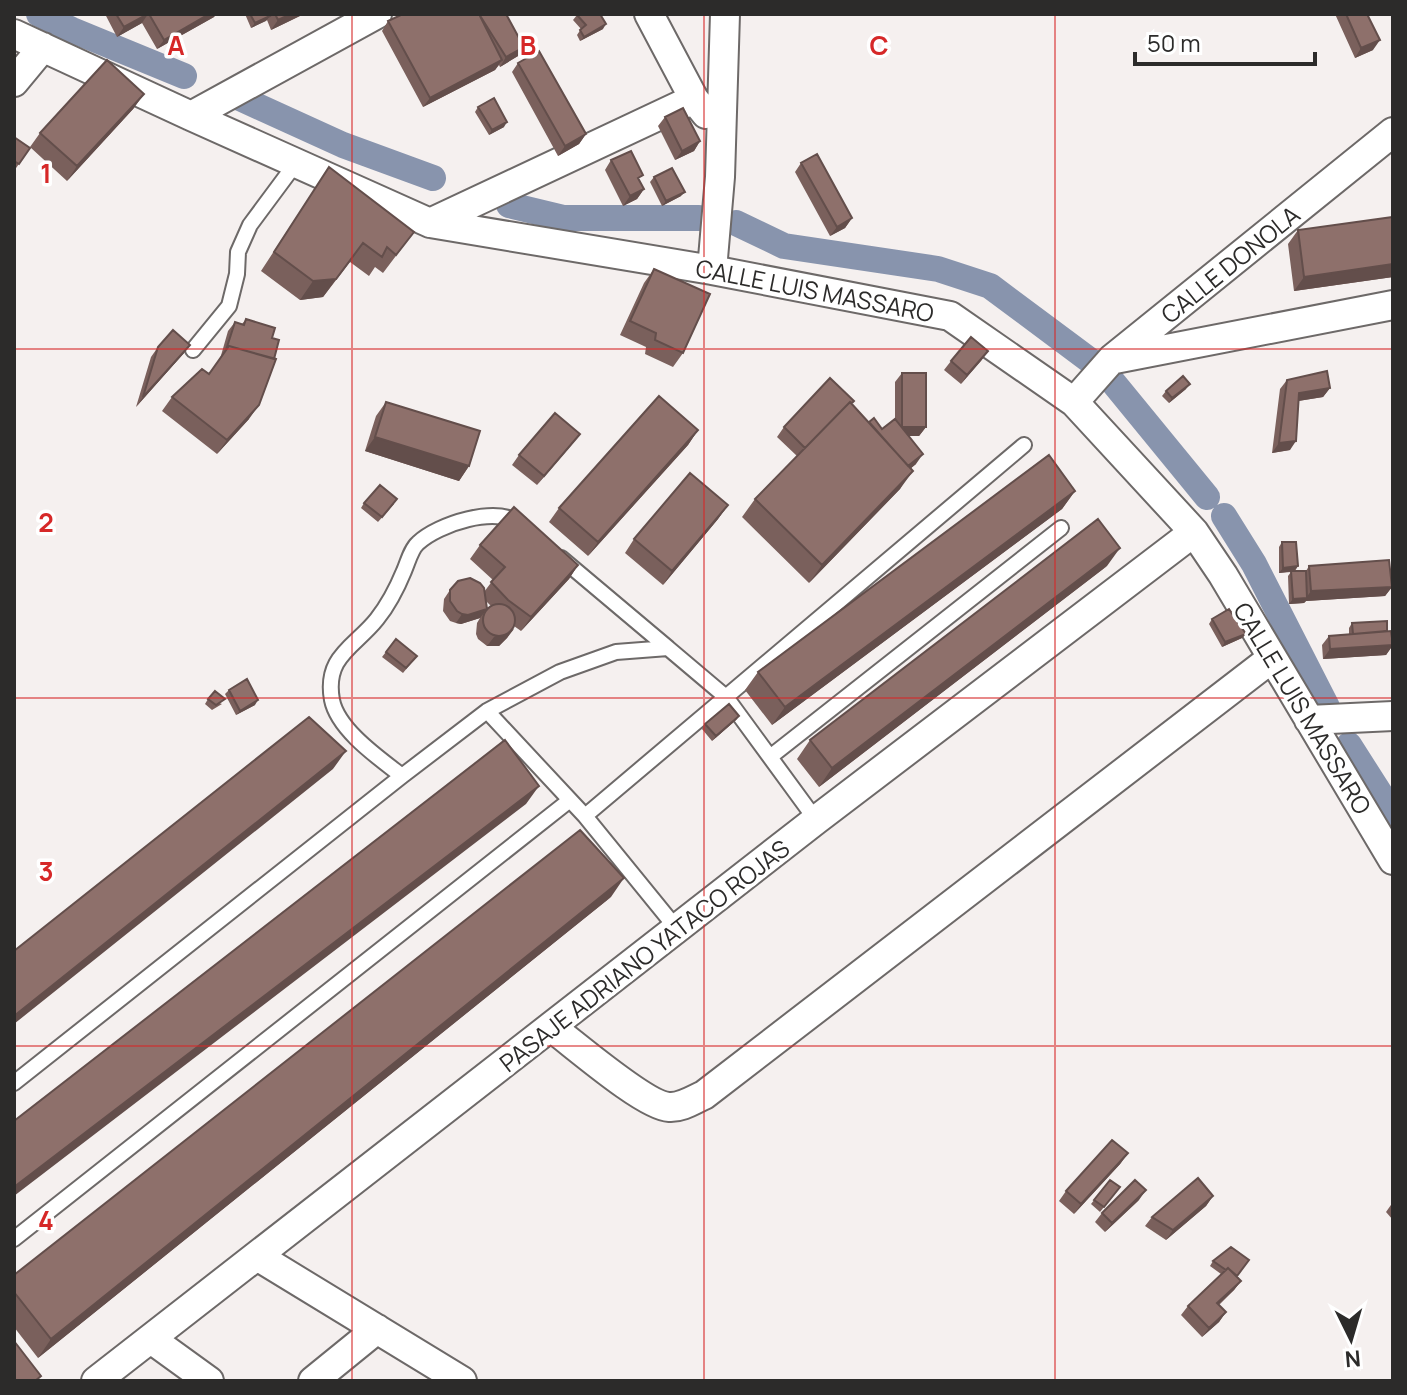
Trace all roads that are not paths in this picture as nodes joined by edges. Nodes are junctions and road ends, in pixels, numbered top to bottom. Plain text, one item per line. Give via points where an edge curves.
1 (377, 14) edge
2 (649, 14) edge
3 (725, 14) edge
4 (14, 34) edge
5 (43, 47) junction
6 (14, 82) edge
7 (694, 99) junction
8 (191, 116) junction
9 (1393, 132) edge
10 (721, 133) junction
11 (296, 163) junction
12 (430, 223) junction
13 (712, 270) junction
14 (1393, 305) edge
15 (193, 350) edge
16 (1112, 359) junction
17 (1074, 402) junction
18 (1024, 445) dead end
19 (1061, 528) edge
20 (525, 529) edge
21 (1194, 532) junction
22 (549, 548) edge
23 (668, 648) junction
24 (1272, 658) junction
25 (726, 697) junction
26 (487, 711) junction
27 (1393, 716) edge
28 (1309, 720) junction
29 (770, 757) junction
30 (402, 776) junction
31 (570, 800) junction
32 (585, 816) junction
33 (816, 820) junction
34 (1393, 860) edge
35 (677, 929) junction
36 (551, 1027) junction
37 (14, 1083) edge
38 (14, 1239) edge
39 (257, 1256) junction
40 (377, 1329) junction
41 (151, 1339) junction
42 (96, 1381) edge
43 (209, 1381) edge
44 (313, 1381) edge
45 (462, 1381) edge

1 - 8 street
2 - 7 street
3 - 10 street
4 - 5 street, CALLE LUIS MASSARO
5 - 6 street
5 - 8 street, CALLE LUIS MASSARO
7 - 10 street
7 - 12 street
8 - 11 street, CALLE LUIS MASSARO
9 - 16 street, CALLE DONOLA
10 - 13 street
11 - 12 street, CALLE LUIS MASSARO
11 - 15 lane via 250,225 238,252 229,306
12 - 13 street, CALLE LUIS MASSARO
13 - 17 street, CALLE LUIS MASSARO via 950,316
14 - 16 street
16 - 17 street, CALLE DONOLA
17 - 21 street, CALLE LUIS MASSARO
18 - 25 lane
19 - 29 lane
20 - 30 lane via 513,519 479,517 446,525 416,544 384,609 341,653 330,680 332,703 367,749
21 - 24 street, CALLE LUIS MASSARO
21 - 33 street, PASAJE ADRIANO YATACO ROJAS
22 - 23 lane
23 - 25 lane
23 - 26 lane via 616,652 560,672
24 - 28 street, CALLE LUIS MASSARO
24 - 36 street via 704,1095 669,1107 649,1101
25 - 29 lane
25 - 32 lane
26 - 30 lane
26 - 31 lane
27 - 28 street
28 - 34 street, CALLE LUIS MASSARO
29 - 33 lane
30 - 37 lane
31 - 32 lane
31 - 38 lane
32 - 35 lane
33 - 35 street, PASAJE ADRIANO YATACO ROJAS
35 - 36 street, PASAJE ADRIANO YATACO ROJAS
36 - 39 street, PASAJE ADRIANO YATACO ROJAS
39 - 40 street
39 - 41 street, PASAJE ADRIANO YATACO ROJAS
40 - 44 street
40 - 45 street
41 - 42 street, PASAJE ADRIANO YATACO ROJAS
41 - 43 street

